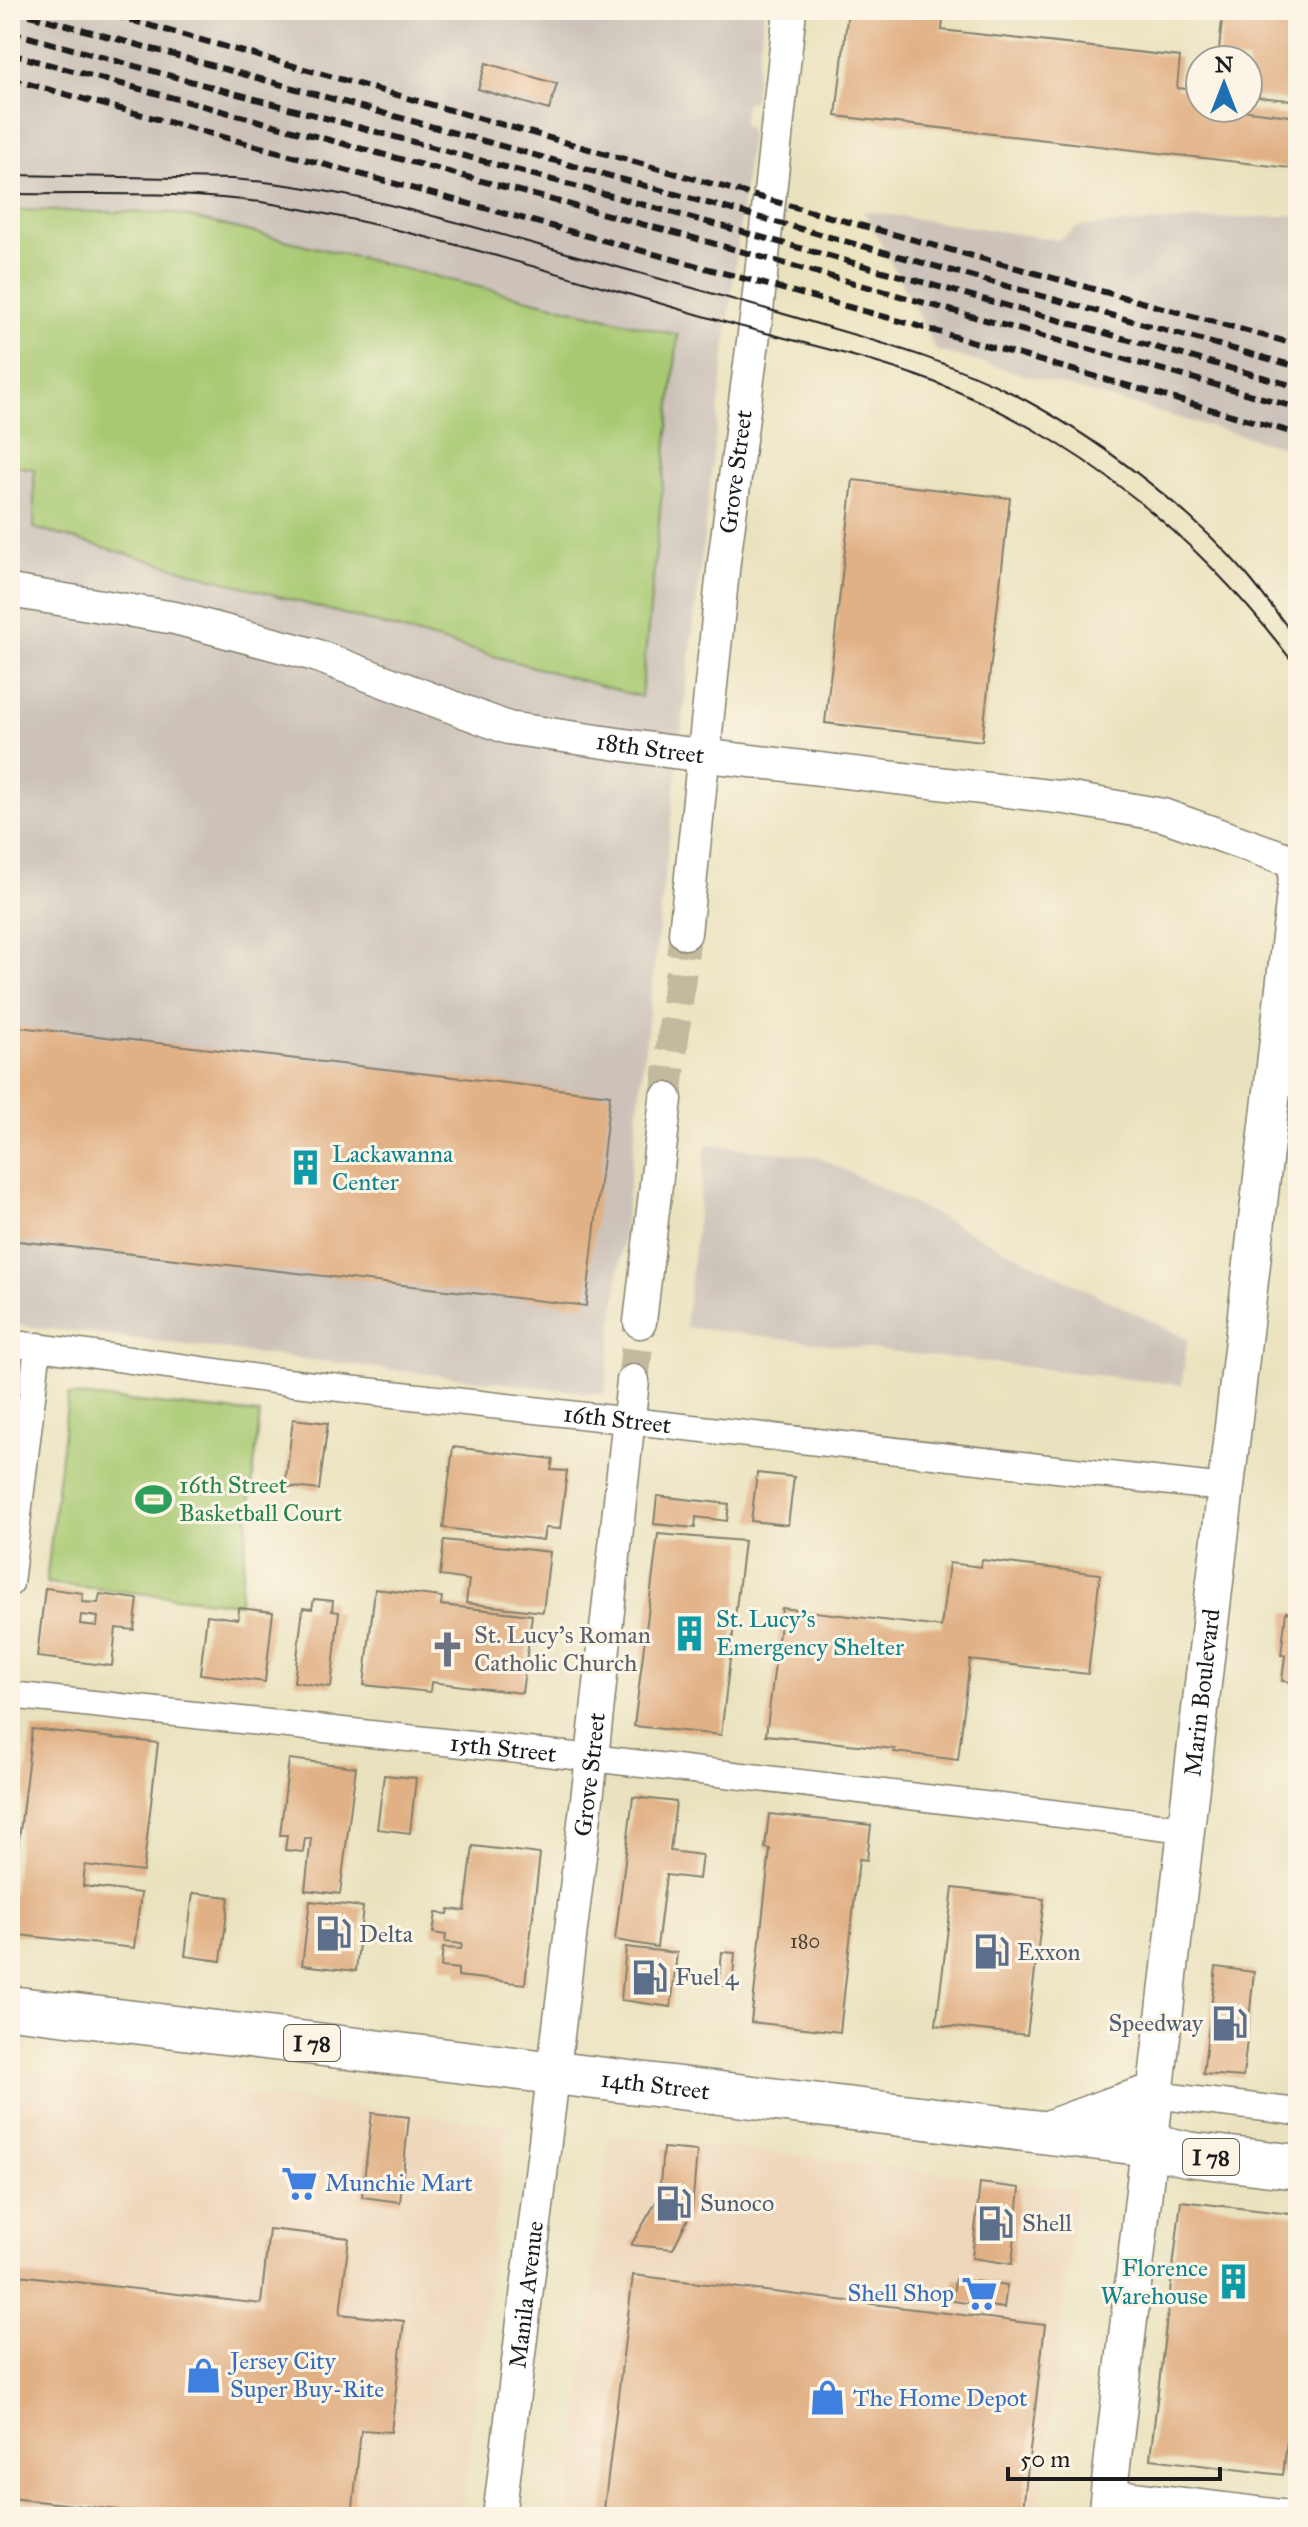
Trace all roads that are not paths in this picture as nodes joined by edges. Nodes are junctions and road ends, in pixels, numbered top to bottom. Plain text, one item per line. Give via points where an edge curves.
1 (790, 10) edge
2 (10, 591) edge
3 (705, 756) junction
4 (1298, 866) edge
5 (685, 933) tunnel mouth
6 (1288, 1045) edge
7 (666, 1099) tunnel mouth
8 (640, 1322) tunnel mouth
9 (10, 1343) edge
10 (38, 1346) junction
11 (633, 1381) tunnel mouth
12 (629, 1421) junction
13 (1224, 1488) junction
14 (10, 1583) edge
15 (10, 1695) edge
16 (592, 1758) junction
17 (1185, 1829) junction
18 (10, 2007) edge
19 (552, 2072) junction
20 (1154, 2095) junction
21 (1298, 2112) edge
22 (1046, 2132) junction
23 (1149, 2145) junction
24 (1298, 2167) edge
25 (1107, 2505) edge
26 (1298, 2515) edge
27 (499, 2517) edge

1 - 3 street, Grove Street
2 - 3 street, 18th Street via 175,618 315,655 508,728
3 - 4 street, 18th Street via 1131,808 1193,824
3 - 5 street, Grove Street
4 - 6 main road, Marin Boulevard
6 - 13 main road, Marin Boulevard
7 - 8 street
9 - 10 street, 16th Street
10 - 12 street, 16th Street via 287,1382
10 - 14 street
11 - 12 street, Grove Street
12 - 13 street, 16th Street
12 - 16 street, Grove Street
13 - 17 main road, Marin Boulevard
15 - 16 street, 15th Street
16 - 17 street, 15th Street
16 - 19 street, Grove Street
17 - 20 main road, Marin Boulevard
18 - 19 highway, 14th Street / I 78
19 - 22 highway, 14th Street / I 78
19 - 27 street, Manila Avenue
20 - 21 street
20 - 22 highway
20 - 23 main road, Marin Boulevard
22 - 23 highway, 14th Street / I 78
23 - 24 highway, 14th Street / I 78
23 - 25 main road, Marin Boulevard
25 - 26 street

